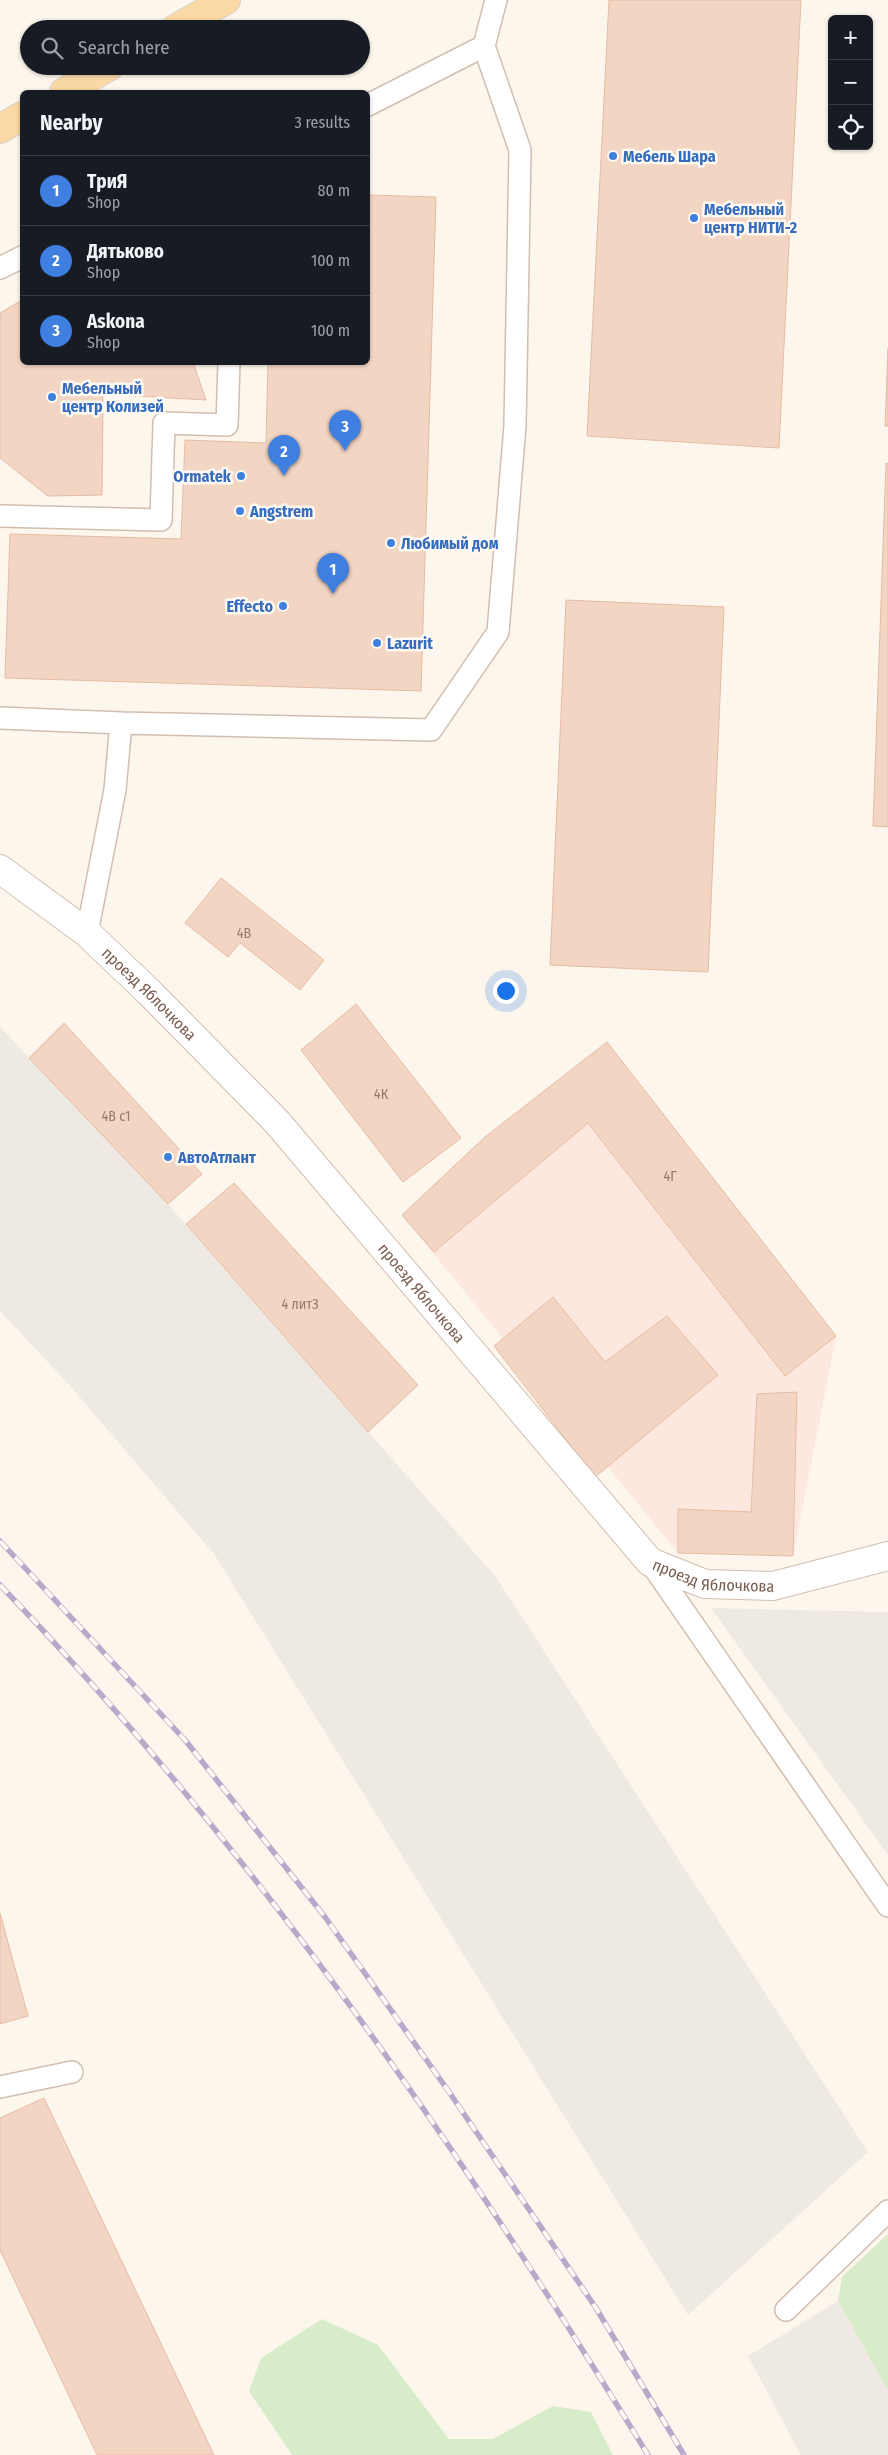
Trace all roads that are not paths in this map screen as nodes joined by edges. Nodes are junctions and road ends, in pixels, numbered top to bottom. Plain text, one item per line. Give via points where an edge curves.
1 (226, 0) edge
2 (496, 0) edge
3 (191, 20) edge
4 (484, 46) junction
5 (94, 75) edge
6 (68, 90) edge
7 (370, 104) edge
8 (20, 117) edge
9 (0, 129) edge
10 (20, 258) edge
11 (0, 268) edge
12 (229, 365) edge
13 (0, 516) edge
14 (0, 718) edge
15 (121, 723) junction
16 (0, 869) edge
17 (87, 933) junction
18 (888, 1556) edge
19 (650, 1562) junction
20 (888, 1906) edge
21 (72, 2072) dead end
22 (0, 2087) edge
23 (888, 2211) edge
24 (786, 2310) dead end

1 - 3 main road
2 - 4 lane
4 - 7 lane
4 - 15 lane via 520,150 514,426 498,632 431,730
5 - 6 main road
8 - 9 main road
10 - 11 lane
12 - 13 lane via 227,425 164,423 161,520
14 - 15 lane
15 - 17 lane via 115,790
16 - 17 street, проезд Яблочкова
17 - 19 street, проезд Яблочкова via 277,1122
18 - 19 street, проезд Яблочкова via 773,1586 705,1584
19 - 20 lane
21 - 22 lane
23 - 24 lane

